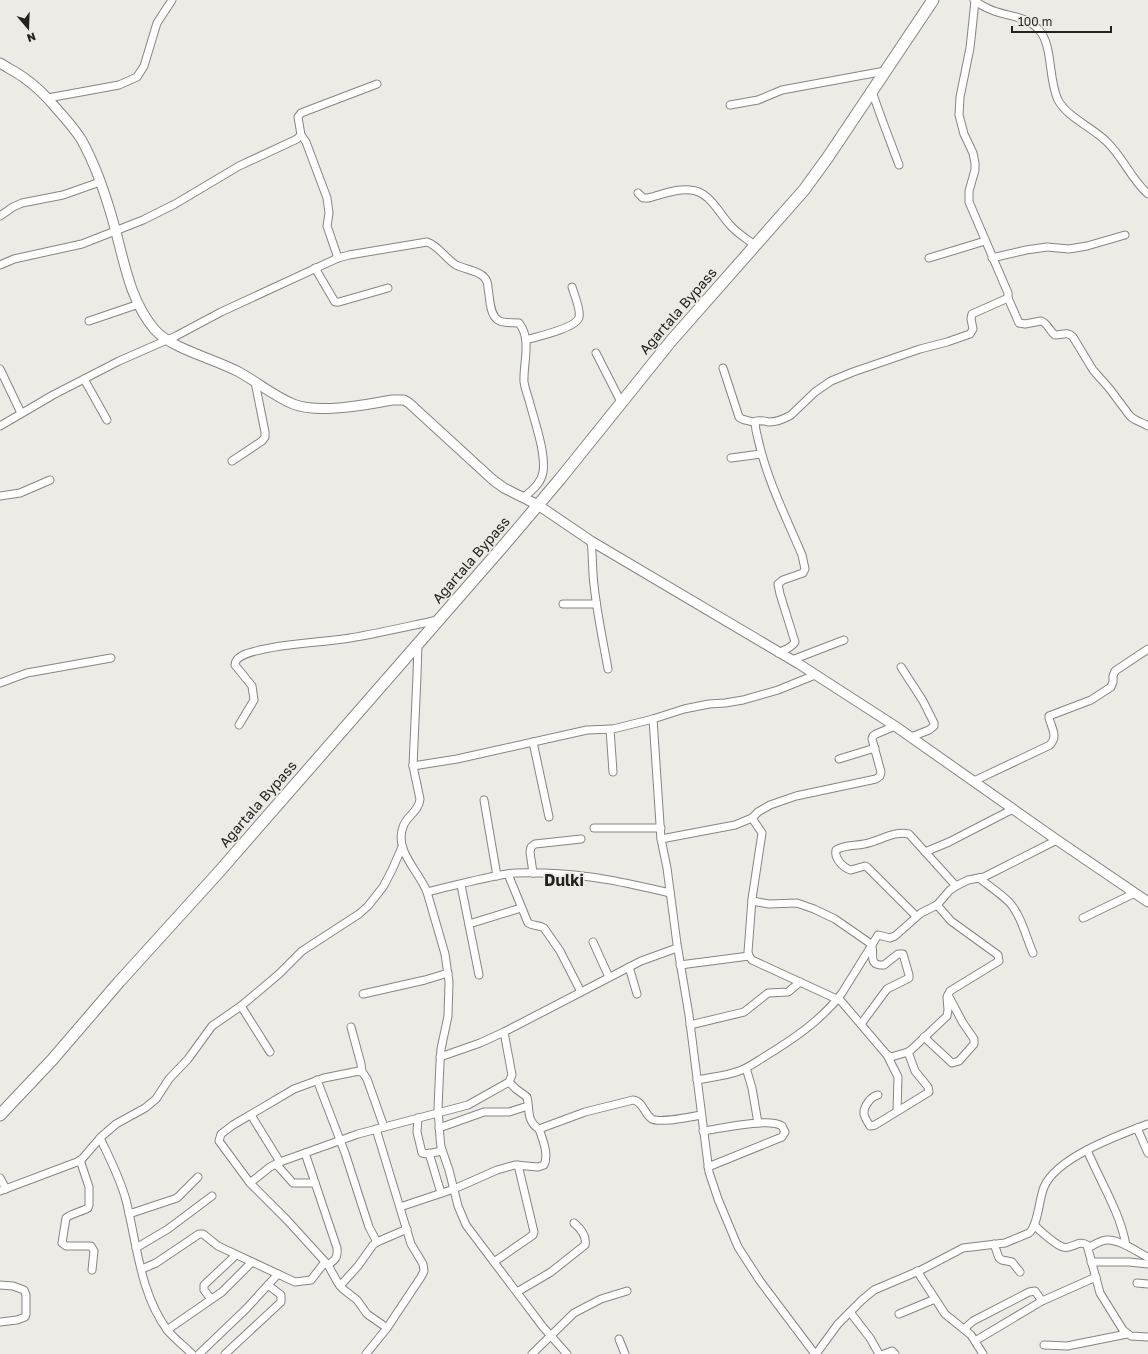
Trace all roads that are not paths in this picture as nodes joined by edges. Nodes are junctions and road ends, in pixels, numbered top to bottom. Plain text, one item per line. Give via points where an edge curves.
1 (172, 0) edge
2 (933, 0) edge
3 (974, 0) edge
4 (0, 63) edge
5 (885, 71) junction
6 (377, 84) dead end
7 (872, 91) junction
8 (48, 98) junction
9 (730, 105) dead end
10 (301, 136) junction
11 (899, 165) dead end
12 (100, 182) junction
13 (638, 193) dead end
14 (1148, 194) edge
15 (0, 216) edge
16 (116, 230) junction
17 (1125, 235) dead end
18 (985, 241) junction
19 (756, 246) junction
20 (338, 258) junction
21 (929, 258) dead end
22 (992, 258) junction
23 (0, 265) edge
24 (315, 268) junction
25 (572, 287) dead end
26 (388, 288) dead end
27 (1008, 298) junction
28 (139, 304) junction
29 (89, 322) dead end
30 (167, 340) junction
31 (526, 340) junction
32 (596, 353) dead end
33 (723, 368) dead end
34 (0, 369) edge
35 (84, 379) junction
36 (255, 382) junction
37 (621, 402) junction
38 (20, 414) junction
39 (107, 420) dead end
40 (755, 423) junction
41 (0, 426) edge
42 (1148, 426) edge
43 (761, 454) junction
44 (731, 458) dead end
45 (232, 461) dead end
46 (50, 480) dead end
47 (0, 496) edge
48 (523, 498) junction
49 (538, 505) junction
50 (591, 541) junction
51 (563, 604) dead end
52 (596, 604) junction
53 (438, 620) junction
54 (844, 640) dead end
55 (418, 643) junction
56 (1148, 649) edge
57 (778, 653) junction
58 (112, 658) dead end
59 (792, 660) junction
60 (901, 667) dead end
61 (608, 669) dead end
62 (815, 675) junction
63 (0, 683) edge
64 (653, 719) junction
65 (239, 725) dead end
66 (895, 726) junction
67 (610, 729) junction
68 (911, 737) junction
69 (533, 742) junction
70 (875, 748) junction
71 (839, 759) dead end
72 (413, 766) junction
73 (614, 772) dead end
74 (974, 782) junction
75 (484, 800) dead end
76 (1013, 809) junction
77 (549, 817) dead end
78 (752, 818) junction
79 (594, 828) dead end
80 (661, 828) junction
81 (581, 839) dead end
82 (661, 839) junction
83 (1057, 840) junction
84 (402, 847) junction
85 (925, 852) junction
86 (533, 873) junction
87 (508, 874) junction
88 (497, 876) junction
89 (979, 878) junction
90 (461, 884) junction
91 (956, 886) junction
92 (427, 892) junction
93 (670, 893) junction
94 (1135, 893) junction
95 (752, 902) junction
96 (1148, 902) edge
97 (937, 906) junction
98 (521, 908) junction
99 (916, 916) junction
100 (1083, 918) dead end
101 (469, 924) junction
102 (593, 942) dead end
103 (871, 944) junction
104 (677, 948) junction
105 (1033, 953) dead end
106 (749, 956) junction
107 (680, 965) junction
108 (629, 967) junction
109 (448, 973) junction
110 (479, 976) dead end
111 (609, 977) junction
112 (800, 982) junction
113 (581, 992) junction
114 (363, 994) dead end
115 (637, 994) dead end
116 (948, 994) junction
117 (838, 999) junction
118 (241, 1006) junction
119 (861, 1024) junction
120 (690, 1025) junction
121 (351, 1027) dead end
122 (504, 1032) junction
123 (924, 1037) junction
124 (270, 1052) dead end
125 (908, 1052) junction
126 (888, 1055) junction
127 (440, 1056) junction
128 (746, 1068) junction
129 (362, 1072) junction
130 (317, 1080) junction
131 (697, 1080) junction
132 (509, 1082) junction
133 (878, 1095) dead end
134 (528, 1106) junction
135 (897, 1111) junction
136 (438, 1114) junction
137 (0, 1115) edge
138 (251, 1115) junction
139 (701, 1115) junction
140 (418, 1118) junction
141 (758, 1123) junction
142 (1148, 1124) edge
143 (384, 1127) junction
144 (439, 1128) junction
145 (1137, 1128) junction
146 (539, 1129) junction
147 (376, 1130) junction
148 (703, 1131) junction
149 (100, 1138) junction
150 (340, 1140) junction
151 (1087, 1150) junction
152 (442, 1151) junction
153 (305, 1153) junction
154 (1148, 1153) edge
155 (429, 1154) junction
156 (80, 1160) junction
157 (278, 1163) junction
158 (518, 1165) junction
159 (708, 1167) junction
160 (198, 1177) dead end
161 (0, 1178) edge
162 (250, 1183) junction
163 (315, 1183) junction
164 (454, 1189) junction
165 (3, 1190) edge
166 (442, 1193) junction
167 (212, 1196) dead end
168 (400, 1207) junction
169 (129, 1214) junction
170 (574, 1222) dead end
171 (1035, 1226) junction
172 (407, 1229) junction
173 (377, 1242) junction
174 (994, 1244) junction
175 (1126, 1246) junction
176 (136, 1248) junction
177 (1088, 1248) junction
178 (236, 1255) junction
179 (1147, 1260) edge
180 (252, 1262) junction
181 (494, 1262) junction
182 (1091, 1262) junction
183 (326, 1263) junction
184 (142, 1269) junction
185 (92, 1270) dead end
186 (917, 1272) junction
187 (1020, 1272) dead end
188 (278, 1274) junction
189 (1096, 1277) junction
190 (1137, 1283) dead end
191 (1148, 1284) edge
192 (0, 1285) edge
193 (268, 1285) junction
194 (340, 1286) junction
195 (627, 1291) dead end
196 (517, 1292) junction
197 (211, 1299) junction
198 (935, 1299) junction
199 (1042, 1300) junction
200 (850, 1312) junction
201 (899, 1314) dead end
202 (0, 1322) edge
203 (387, 1328) junction
204 (964, 1329) junction
205 (167, 1330) junction
206 (1127, 1334) junction
207 (550, 1335) junction
208 (1148, 1337) edge
209 (619, 1339) dead end
210 (975, 1341) junction
211 (1044, 1345) dead end
212 (192, 1354) edge
213 (199, 1354) edge
214 (225, 1354) edge
215 (366, 1354) edge
216 (532, 1354) edge
217 (567, 1354) edge
218 (625, 1354) edge
219 (815, 1354) edge
220 (879, 1354) edge
221 (884, 1354) edge
222 (895, 1354) edge
223 (983, 1354) edge

1 - 8 street via 157,24 144,66 137,77 119,85
2 - 5 highway, Agartala Bypass
3 - 14 street via 993,11 1024,18 1040,30 1047,44 1053,85 1059,102 1116,151 1138,184
3 - 18 street via 971,35 960,97 960,115 975,163 969,202
4 - 8 street via 24,78
5 - 7 highway, Agartala Bypass
5 - 9 street via 782,90 758,100
6 - 10 street via 301,114 298,117
7 - 11 street
7 - 19 highway, Agartala Bypass via 804,190
8 - 12 street via 80,138
10 - 16 street via 239,166 175,204
10 - 20 street via 306,142 327,198 327,226
12 - 15 street via 22,203
12 - 16 street
13 - 19 street via 642,198 648,198 689,189 698,191 706,196 732,228
16 - 23 street via 82,244 14,259
16 - 28 street via 128,281
17 - 22 street via 1087,246 1069,249 1047,247
18 - 21 street
18 - 22 street
19 - 37 highway, Agartala Bypass
20 - 24 street
20 - 31 street via 427,242 432,244 456,264 486,278 497,320 519,323
22 - 27 street
24 - 26 street via 335,302
24 - 30 street
25 - 31 street via 580,316 578,320 556,331
27 - 40 street via 972,314 970,319 973,329 970,334 831,381 786,418 771,422 759,420
27 - 42 street via 1019,323 1044,321 1056,335 1066,333 1073,337 1094,370 1130,416
28 - 29 street
28 - 30 street via 156,330
30 - 35 street
30 - 36 street via 238,371
31 - 48 street via 524,383 543,463 541,479
32 - 37 street
33 - 40 street via 739,417
34 - 38 street
35 - 38 street
35 - 39 street
36 - 45 street via 265,437
36 - 48 street via 295,405 307,408 326,409 392,400 409,402 492,480
37 - 49 highway, Agartala Bypass
38 - 41 street
40 - 43 street
43 - 44 street
43 - 57 street via 802,555 805,569 803,574 778,584 795,642
46 - 47 street via 20,493
48 - 49 street
49 - 50 street
49 - 53 highway, Agartala Bypass
50 - 52 street
50 - 57 street
51 - 52 street
52 - 61 street
53 - 55 highway, Agartala Bypass
53 - 65 street via 350,638 256,651 238,658 235,666 252,686 254,700
54 - 59 street
55 - 72 street
55 - 137 highway, Agartala Bypass via 52,1060
56 - 74 street via 1115,671 1112,687 1091,700 1049,716 1054,734 1050,745
57 - 59 street
58 - 63 street via 27,673
59 - 62 street
60 - 68 street via 934,722 934,726 929,730
62 - 64 street via 778,690 743,700 684,709
62 - 66 street
64 - 67 street
64 - 80 street
66 - 68 street
66 - 70 street via 873,736
67 - 69 street via 587,730
67 - 73 street
68 - 74 street
69 - 72 street
69 - 77 street
70 - 71 street
70 - 78 street via 881,772 876,779 796,796 770,805
72 - 84 street via 420,799 402,828
74 - 76 street
75 - 88 street
76 - 83 street
76 - 85 street
78 - 82 street via 735,825
78 - 95 street via 762,833
79 - 80 street
80 - 82 street
81 - 86 street via 535,844 530,852
82 - 93 street
83 - 89 street
83 - 94 street
84 - 92 street
84 - 118 street via 383,887 368,906 302,951
85 - 91 street
85 - 99 street via 909,834 900,833 870,843 838,848 835,852 847,869 868,867
86 - 87 street
86 - 93 street via 596,877
87 - 88 street
87 - 98 street
88 - 90 street
89 - 91 street
89 - 105 street via 1012,906
90 - 92 street
90 - 101 street
91 - 97 street
92 - 109 street
93 - 104 street
94 - 96 street
94 - 100 street
95 - 103 street via 797,903 814,909
95 - 106 street
97 - 99 street
97 - 116 street via 951,922 999,958 997,963
98 - 101 street
98 - 113 street via 528,923 544,928 560,950
99 - 103 street via 894,936 890,938 878,935
101 - 110 street
102 - 111 street
103 - 117 street
103 - 119 street via 874,962 884,965 901,953 909,975 906,980 884,992
104 - 107 street
104 - 108 street
106 - 107 street
106 - 112 street via 752,960
107 - 120 street
108 - 111 street
108 - 115 street
109 - 114 street
109 - 127 street via 448,1016
111 - 113 street
112 - 117 street
112 - 120 street via 788,992 768,993 744,1012
113 - 122 street
116 - 123 street via 947,1016
116 - 123 street via 974,1039 974,1044 959,1061 952,1063
117 - 119 street
117 - 128 street via 786,1043
118 - 124 street
118 - 149 street via 212,1026 153,1102 116,1124
119 - 126 street
120 - 131 street
121 - 129 street
122 - 127 street
122 - 132 street via 512,1075
123 - 125 street
125 - 126 street via 893,1057
125 - 135 street via 915,1071 929,1092
126 - 135 street via 898,1078
127 - 136 street
128 - 131 street
128 - 141 street
129 - 130 street
129 - 143 street via 372,1090
130 - 138 street via 294,1089
130 - 150 street
131 - 139 street
132 - 134 street via 527,1097
132 - 136 street via 468,1105
133 - 135 street via 872,1097 864,1112 870,1126
134 - 144 street via 509,1112 484,1112
134 - 146 street via 530,1118
136 - 140 street
136 - 144 street
138 - 157 street
138 - 162 street via 221,1134 219,1138 222,1146
139 - 146 street via 656,1121 633,1100 585,1112
139 - 148 street
140 - 143 street
140 - 155 street via 417,1132 421,1149 424,1154
141 - 148 street
141 - 159 street via 779,1124 784,1129 784,1134
142 - 145 street
143 - 147 street
144 - 152 street
145 - 151 street
145 - 154 street
146 - 158 street via 545,1146 544,1166
147 - 150 street
147 - 168 street
148 - 159 street
149 - 156 street
149 - 169 street via 116,1171
150 - 153 street
150 - 173 street via 369,1227
151 - 171 street via 1062,1166 1046,1182
151 - 175 street via 1112,1203
152 - 155 street
152 - 164 street
153 - 157 street
153 - 163 street
155 - 166 street
156 - 165 street
156 - 185 street via 89,1187 89,1205 85,1210 66,1218 62,1243 66,1246 91,1246 94,1251
157 - 162 street
157 - 163 street via 293,1183
158 - 164 street via 497,1170
158 - 181 street via 534,1232
159 - 219 street via 738,1247 760,1281
160 - 169 street via 173,1200
161 - 165 street
162 - 183 street
163 - 183 street via 338,1255 336,1259
164 - 166 street
164 - 181 street via 466,1225
166 - 168 street
167 - 176 street via 168,1229
168 - 172 street
169 - 176 street
170 - 196 street via 581,1230 585,1245 551,1272
171 - 174 street via 1029,1233 1005,1243
171 - 177 street via 1063,1247 1080,1242 1085,1243
172 - 173 street
172 - 203 street via 424,1271
173 - 194 street
174 - 186 street via 963,1248
174 - 187 street via 999,1258 1012,1262
175 - 177 street via 1106,1240
175 - 179 street
176 - 184 street
177 - 182 street
178 - 180 street
178 - 184 street via 199,1234 156,1263
178 - 197 street via 204,1285 204,1290
179 - 182 street
180 - 188 street
180 - 197 street via 222,1292
181 - 196 street
182 - 189 street
183 - 188 street via 308,1280 295,1282
183 - 194 street
184 - 205 street via 150,1300
186 - 198 street
186 - 200 street via 874,1290
188 - 193 street
189 - 199 street
189 - 206 street via 1100,1293
190 - 191 street
192 - 202 street via 24,1290 26,1295 25,1317
193 - 213 street via 246,1310
193 - 214 street via 281,1295 281,1302
194 - 203 street via 357,1300 364,1311
195 - 207 street via 601,1299 574,1314
196 - 207 street
197 - 205 street
198 - 201 street
198 - 204 street via 945,1314
199 - 204 street via 1035,1291 1029,1292 973,1320
199 - 210 street
200 - 219 street
200 - 220 street
203 - 215 street
204 - 210 street
205 - 212 street
206 - 208 street
206 - 211 street via 1067,1346
207 - 216 street
207 - 217 street
209 - 218 street
210 - 223 street
221 - 222 street via 892,1351

